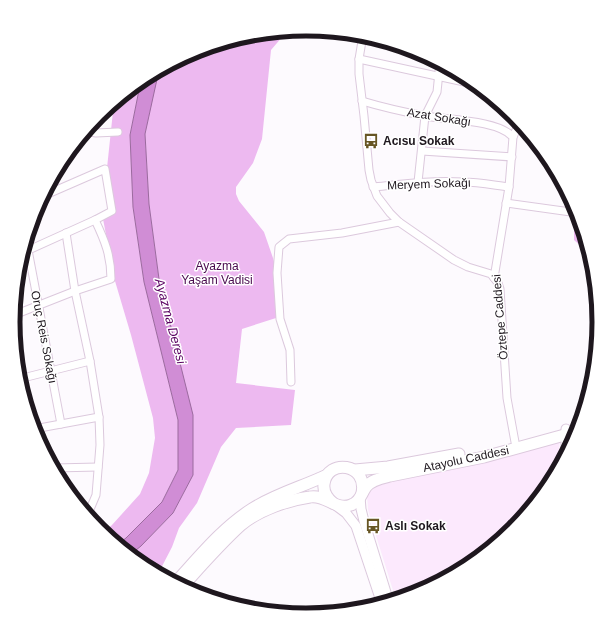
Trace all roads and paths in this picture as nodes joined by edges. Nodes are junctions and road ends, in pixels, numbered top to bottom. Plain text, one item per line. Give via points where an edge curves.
1 (362, 41) edge
2 (359, 59) junction
3 (440, 68) edge
4 (439, 77) junction
5 (463, 82) edge
6 (362, 101) junction
7 (425, 116) junction
8 (517, 128) edge
9 (92, 132) edge
10 (118, 132) dead end
11 (513, 137) junction
12 (422, 151) junction
13 (512, 157) junction
14 (418, 182) junction
15 (373, 187) junction
16 (509, 187) junction
17 (52, 192) edge
18 (506, 203) junction
19 (571, 212) edge
20 (95, 220) junction
21 (399, 222) junction
22 (66, 233) junction
23 (30, 250) edge
24 (27, 261) edge
25 (494, 278) junction
26 (75, 291) junction
27 (38, 305) junction
28 (21, 312) edge
29 (90, 361) junction
30 (50, 371) junction
31 (26, 377) edge
32 (291, 382) dead end
33 (99, 417) junction
34 (61, 424) junction
35 (40, 428) edge
36 (572, 429) edge
37 (566, 432) junction
38 (571, 432) edge
39 (515, 442) junction
40 (566, 443) edge
41 (98, 467) junction
42 (60, 468) edge
43 (355, 470) junction
44 (327, 475) junction
45 (360, 498) junction
46 (333, 504) junction
47 (89, 509) edge
48 (179, 579) edge
49 (187, 582) edge
50 (387, 597) edge
51 (380, 599) edge

1 - 2 street
2 - 4 street
2 - 6 street
3 - 4 street
4 - 5 street
4 - 7 street via 437,92
6 - 7 street, Azat Sokağı
6 - 15 street
7 - 11 street, Azat Sokağı via 485,124 504,130
7 - 12 street
8 - 11 street, Öztepe Caddesi
9 - 10 street
11 - 13 street, Öztepe Caddesi
12 - 13 street
12 - 14 street
13 - 16 street, Öztepe Caddesi
14 - 15 street, Meryem Sokağı
14 - 16 street, Meryem Sokağı via 462,182
15 - 21 street via 383,204
16 - 18 street, Öztepe Caddesi
17 - 20 street via 105,169 112,211
18 - 19 street
18 - 25 street, Öztepe Caddesi
20 - 22 street
20 - 26 street via 107,245 111,279
21 - 25 street via 454,260 486,272
21 - 32 street via 342,233 289,239 280,247 277,273 280,319 290,350
22 - 23 street
22 - 26 street
24 - 27 street, Oruç Reis Sokağı
25 - 39 street, Öztepe Caddesi via 500,289 508,398
26 - 27 street
26 - 29 street
27 - 28 street
27 - 30 street, Oruç Reis Sokağı
29 - 30 street
29 - 33 street
30 - 31 street
30 - 34 street, Oruç Reis Sokağı
33 - 34 street
33 - 41 street
34 - 35 street
36 - 37 main road, Atayolu Caddesi
37 - 38 main road, Atayolu Caddesi
37 - 39 main road, Atayolu Caddesi
37 - 40 main road
37 - 45 main road, Atayolu Caddesi via 484,457 390,476 371,483
39 - 43 main road, Atayolu Caddesi via 497,448 388,467
41 - 42 street
41 - 47 street via 96,495
43 - 44 main road, Atayolu Caddesi via 342,467
43 - 45 main road via 364,486
44 - 46 main road via 324,481 325,494
44 - 48 main road, Atayolu Caddesi via 260,504 229,525
45 - 46 main road, Atayolu Caddesi via 350,506
45 - 50 main road via 364,521
46 - 49 main road, Atayolu Caddesi via 313,496 295,499 267,510 242,524
46 - 51 main road via 346,513 356,526

